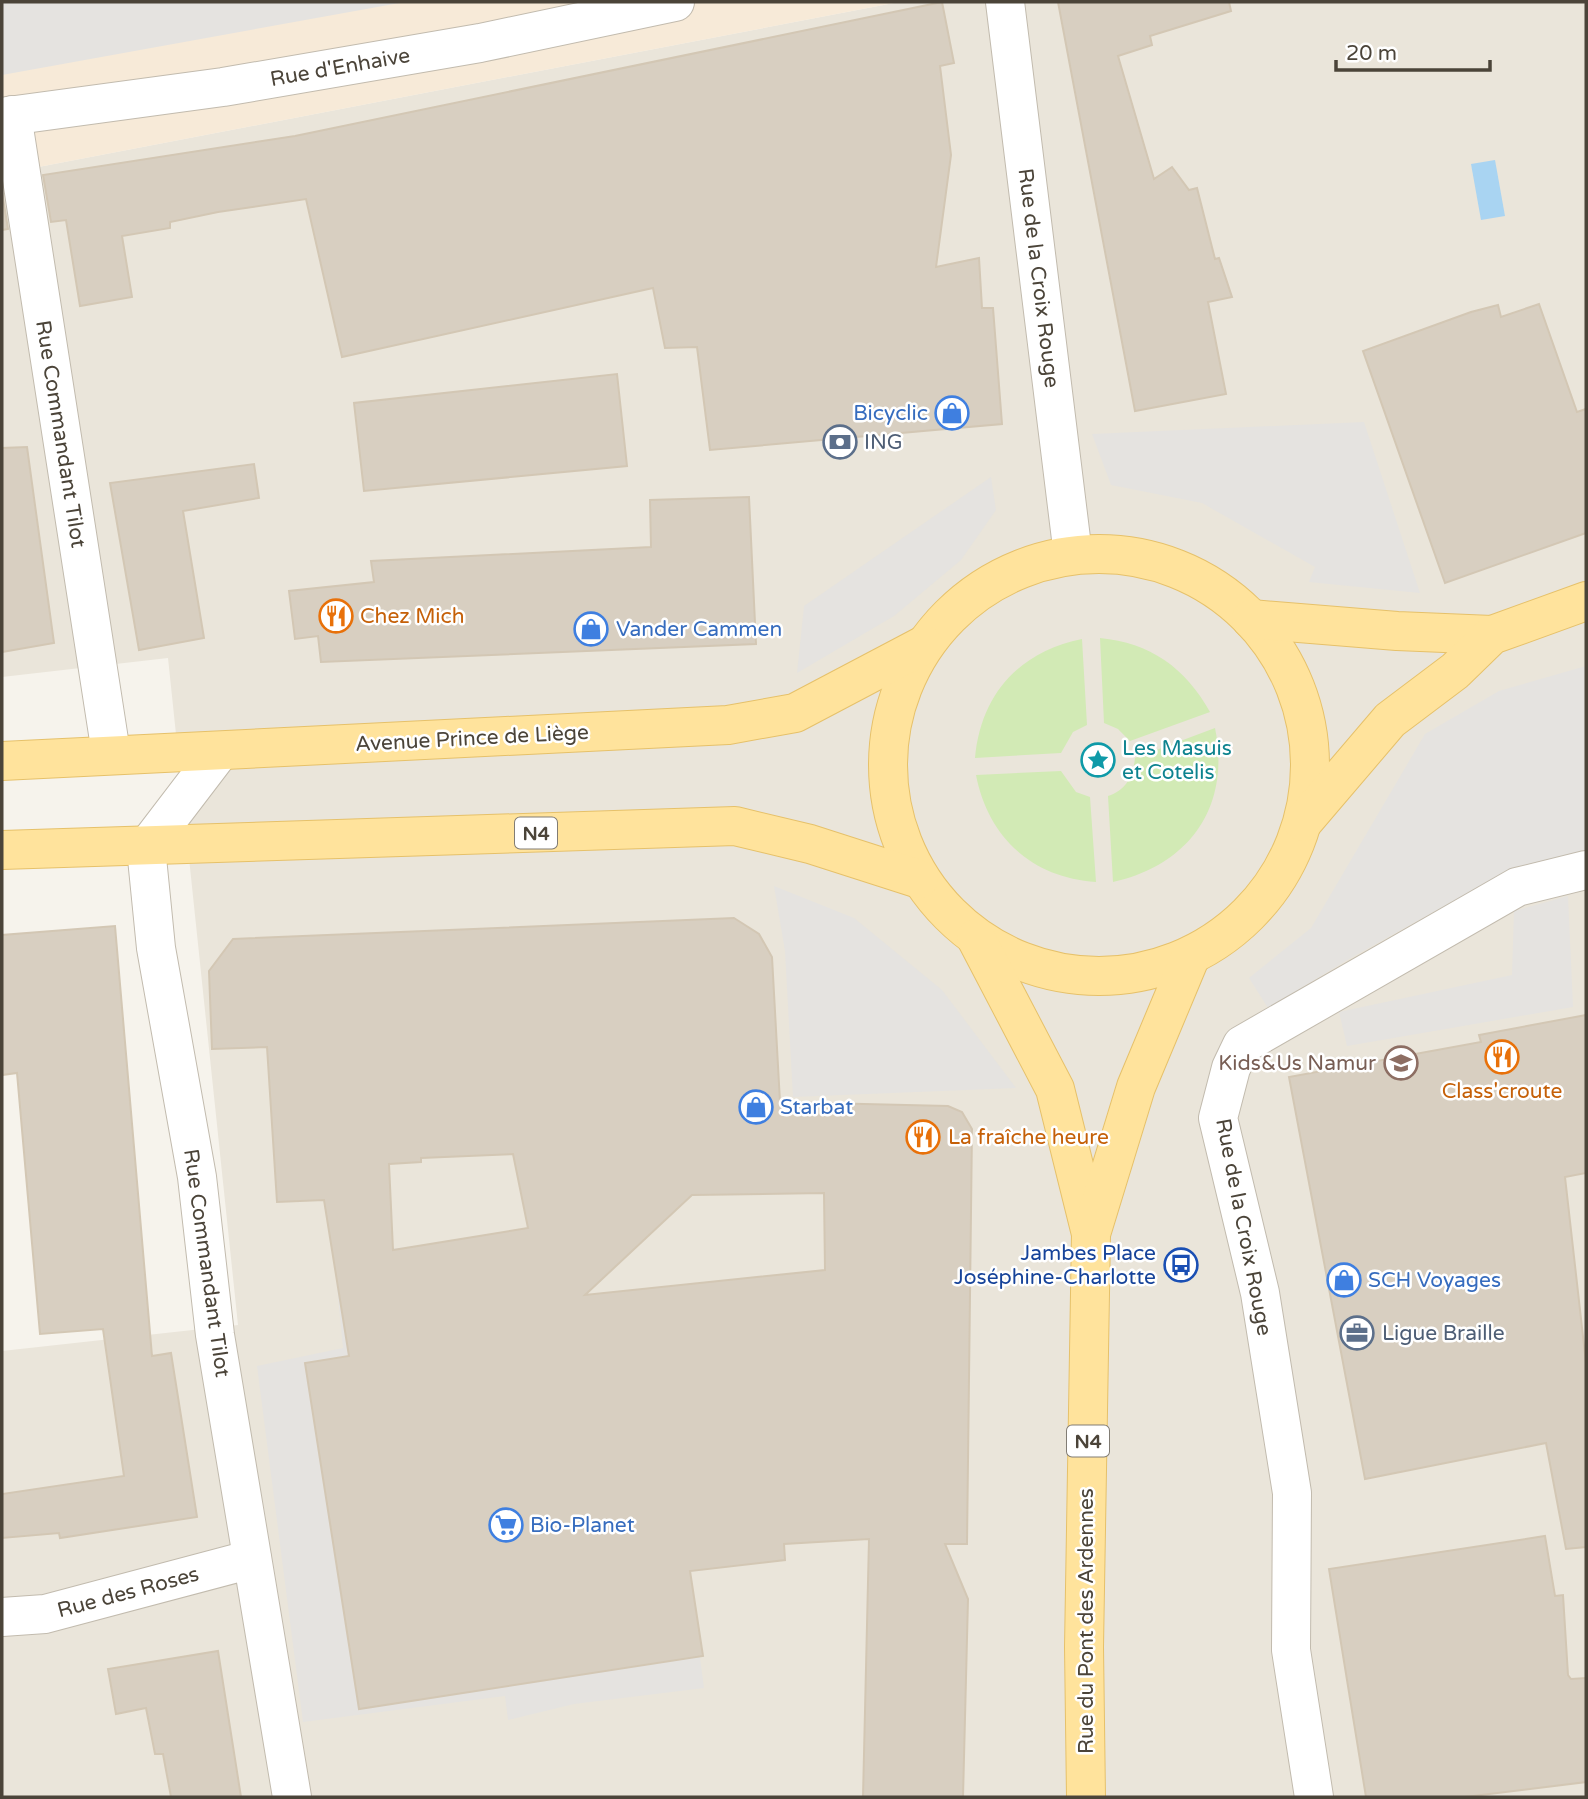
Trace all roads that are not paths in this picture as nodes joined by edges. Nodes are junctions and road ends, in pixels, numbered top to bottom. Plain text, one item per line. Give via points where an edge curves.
1 (675, 2) edge
2 (1005, 2) edge
3 (7, 116) edge
4 (1073, 555) junction
5 (1586, 601) edge
6 (1251, 619) junction
7 (1492, 635) junction
8 (924, 645) junction
9 (220, 751) junction
10 (111, 753) junction
11 (2, 761) edge
12 (1303, 822) junction
13 (146, 848) junction
14 (2, 850) edge
15 (1586, 870) edge
16 (919, 879) junction
17 (976, 938) junction
18 (1190, 958) junction
19 (1091, 1234) junction
20 (252, 1559) junction
21 (2, 1617) edge
22 (292, 1797) edge
23 (1086, 1797) edge
24 (1314, 1797) edge

1 - 3 street, Rue d'Enhaive via 439,50 223,87
2 - 4 street, Rue de la Croix Rouge
3 - 10 street, Rue Commandant Tilot
4 - 6 main road via 1121,555 1170,566 1213,588
4 - 8 main road via 1015,570 964,601
5 - 7 main road
6 - 7 main road
6 - 12 main road via 1284,663 1305,714 1311,768
7 - 12 main road via 1455,671 1390,720
8 - 9 main road, Avenue Prince de Liège via 795,713 728,725
8 - 16 main road via 897,700 887,761 894,823
9 - 10 main road, Avenue Prince de Liège
9 - 13 street
10 - 11 main road, Avenue Prince de Liège
12 - 18 main road via 1279,877 1241,924
13 - 14 main road, N4
13 - 16 main road, N4 via 735,826
13 - 20 street, Rue Commandant Tilot via 156,948 197,1177 215,1335
15 - 24 street, Rue de la Croix Rouge via 1517,887 1242,1045 1231,1068 1218,1118 1260,1293 1292,1493 1290,1650
16 - 17 main road via 945,911
17 - 18 main road via 1043,971 1118,977
17 - 19 main road, Rue du Pont des Ardennes / N4 via 1055,1088
18 - 19 main road, Rue du Pont des Ardennes / N4 via 1136,1087
19 - 23 main road, Rue du Pont des Ardennes / N4
20 - 21 street, Rue des Roses via 45,1614
20 - 22 street, Rue Commandant Tilot

